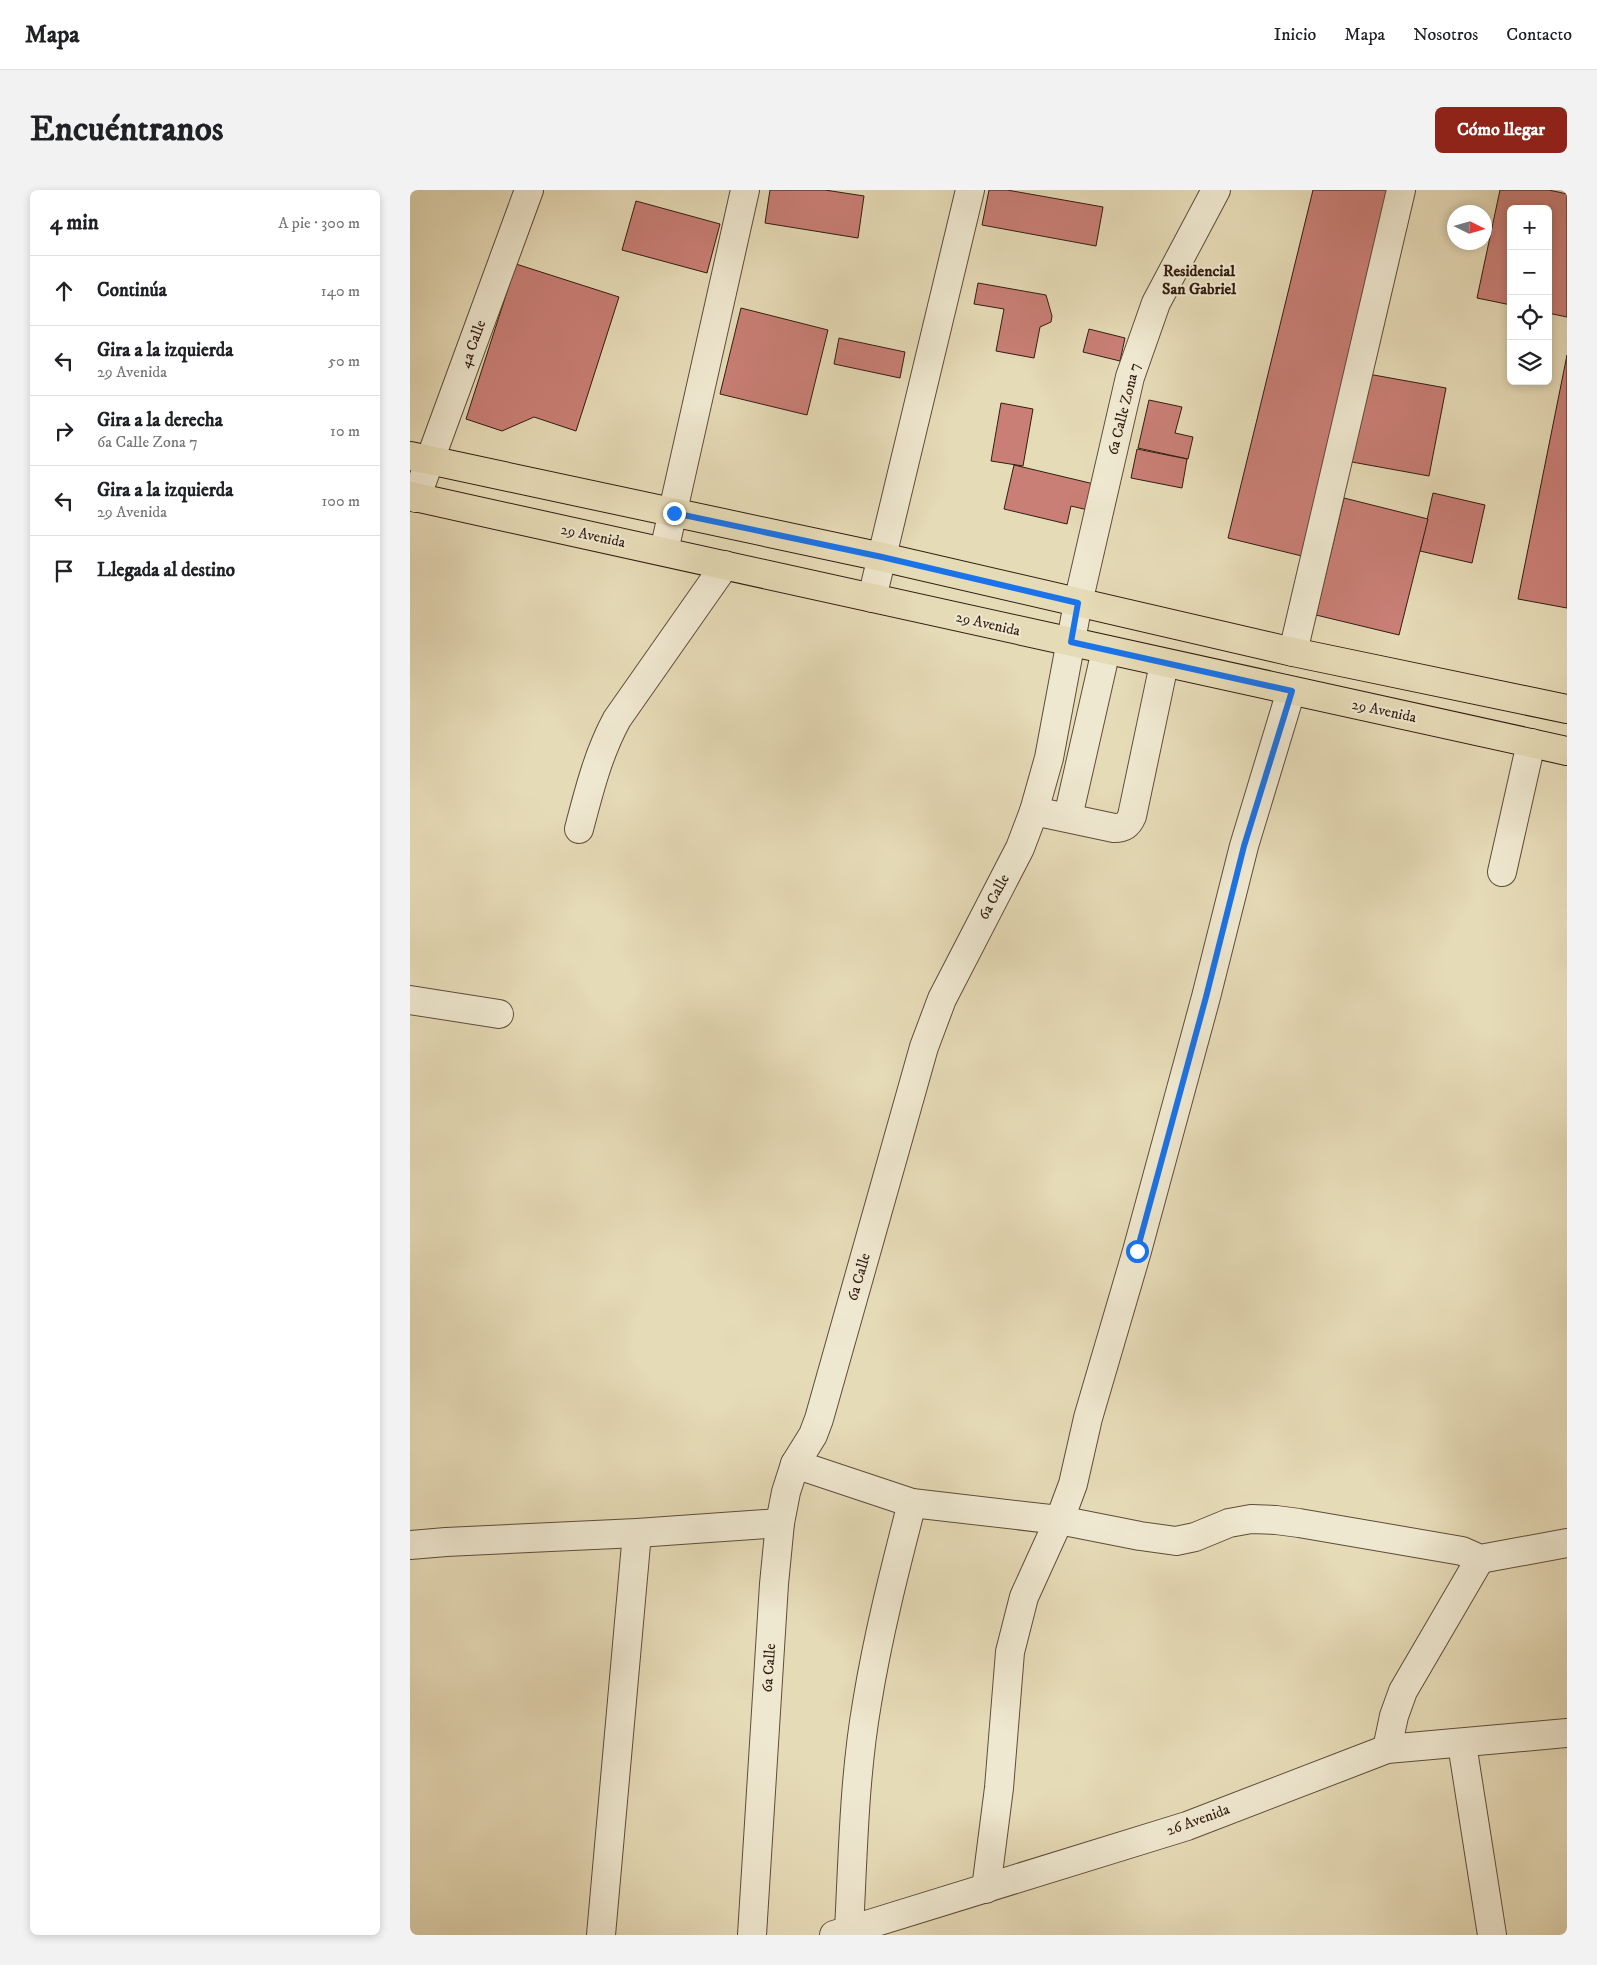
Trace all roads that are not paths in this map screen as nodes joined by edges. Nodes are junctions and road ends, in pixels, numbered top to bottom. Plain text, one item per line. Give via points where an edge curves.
1 (529, 190) edge
2 (745, 190) edge
3 (970, 190) edge
4 (1216, 190) edge
5 (1401, 190) edge
6 (420, 458) edge
7 (413, 497) edge
8 (674, 513) junction
9 (664, 551) junction
10 (882, 557) junction
11 (725, 565) junction
12 (872, 598) junction
13 (1078, 603) junction
14 (1071, 642) junction
15 (1106, 650) junction
16 (1293, 652) junction
17 (1164, 664) junction
18 (1292, 691) junction
19 (1567, 709) edge
20 (1531, 743) junction
21 (1567, 751) edge
22 (1034, 811) junction
23 (1068, 817) junction
24 (579, 828) dead end
25 (1502, 872) dead end
26 (410, 1000) edge
27 (499, 1014) dead end
28 (795, 1464) junction
29 (912, 1503) junction
30 (1058, 1520) junction
31 (780, 1523) junction
32 (637, 1533) junction
33 (1567, 1543) edge
34 (410, 1545) edge
35 (1480, 1559) junction
36 (1567, 1733) edge
37 (1462, 1744) junction
38 (1387, 1748) junction
39 (986, 1889) junction
40 (842, 1932) edge
41 (601, 1935) edge
42 (752, 1935) edge
43 (1492, 1935) edge

1 - 6 street, 4a Calle
2 - 8 street
3 - 10 street
4 - 13 street, 6a Calle Zona 7 via 1156,303 1130,377
5 - 16 street
6 - 7 street, 4a Calle
6 - 8 main road
7 - 9 main road, 29 Avenida
8 - 9 street
8 - 10 main road
9 - 11 main road, 29 Avenida
10 - 12 street
10 - 13 main road
11 - 12 main road, 29 Avenida
11 - 24 street via 616,719 594,770
12 - 14 main road, 29 Avenida
13 - 14 street, 6a Calle Zona 7
13 - 16 main road
14 - 15 main road, 29 Avenida
14 - 22 street, 6a Calle via 1051,749
15 - 17 main road, 29 Avenida
15 - 23 street
16 - 19 main road
17 - 18 main road, 29 Avenida
17 - 23 street via 1130,821 1122,828 1114,828
18 - 20 main road, 29 Avenida
18 - 30 street via 1244,846 1137,1251 1088,1418 1073,1484
20 - 21 main road, 29 Avenida
20 - 25 street
22 - 23 street
22 - 28 street, 6a Calle via 1020,848 942,999 924,1047 819,1419
26 - 27 street
28 - 29 street
28 - 31 street, 6a Calle
29 - 30 street
29 - 40 street via 866,1704
30 - 35 street via 1176,1541 1229,1523 1251,1519 1276,1520 1462,1551
30 - 39 street via 1024,1597 1010,1652 999,1788
31 - 32 street
31 - 42 street, 6a Calle
32 - 34 street
32 - 41 street
33 - 35 street
35 - 38 street via 1403,1691
36 - 37 street, 26 Avenida
37 - 38 street, 26 Avenida
37 - 43 street
38 - 39 street, 26 Avenida via 1186,1826
39 - 40 street, 26 Avenida

